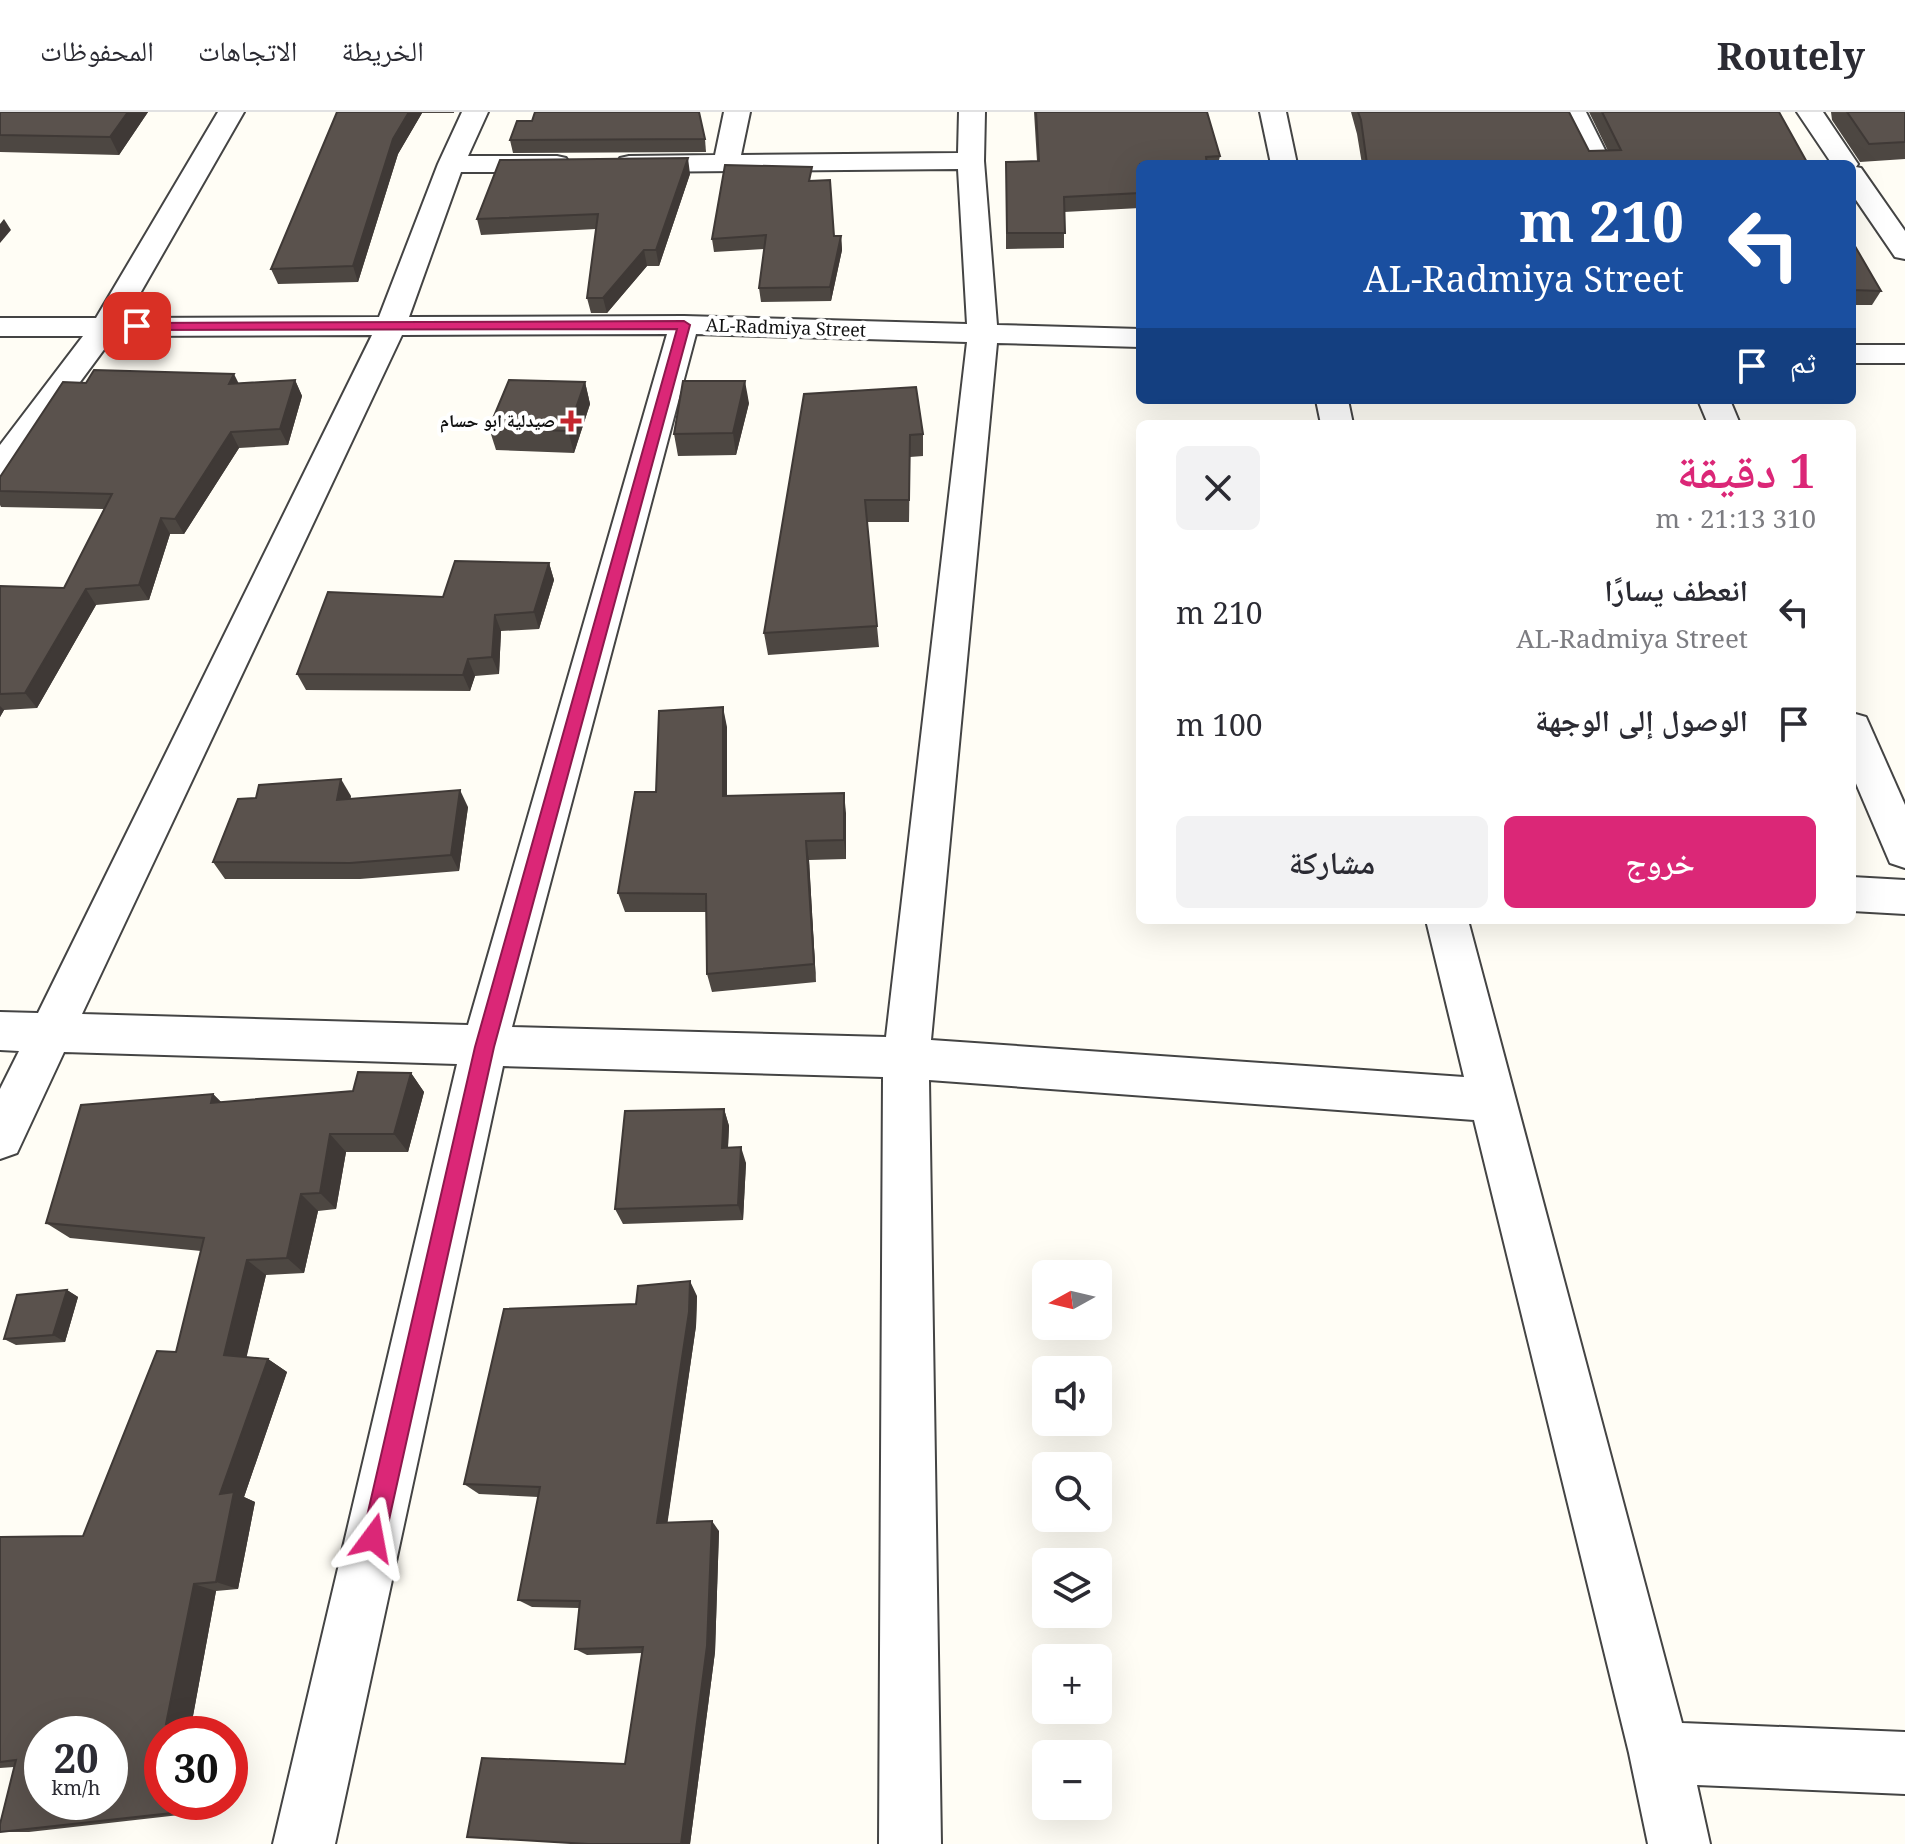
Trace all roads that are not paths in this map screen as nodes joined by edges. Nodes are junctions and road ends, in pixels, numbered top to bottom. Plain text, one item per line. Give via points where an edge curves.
1 (231, 112) edge
2 (475, 112) edge
3 (737, 112) edge
4 (972, 112) edge
5 (1273, 112) edge
6 (1573, 112) edge
7 (1810, 112) edge
8 (1283, 160) edge
9 (1597, 160) edge
10 (1842, 160) edge
11 (971, 161) junction
12 (451, 164) junction
13 (726, 164) junction
14 (1856, 180) edge
15 (1905, 251) edge
16 (684, 325) junction
17 (106, 326) junction
18 (0, 327) edge
19 (390, 328) junction
20 (983, 333) junction
21 (1136, 338) edge
22 (1856, 354) edge
23 (1905, 354) edge
24 (0, 467) edge
25 (1856, 736) edge
26 (1905, 852) edge
27 (1856, 894) edge
28 (1905, 897) edge
29 (1448, 924) edge
30 (0, 1031) edge
31 (49, 1032) junction
32 (484, 1047) junction
33 (906, 1058) junction
34 (1491, 1100) junction
35 (0, 1138) edge
36 (1659, 1753) junction
37 (1905, 1763) edge
38 (304, 1844) edge
39 (910, 1844) edge
40 (1679, 1844) edge

1 - 17 street
2 - 12 street
3 - 13 street
4 - 11 street
5 - 8 street
6 - 9 street
7 - 10 street
11 - 13 street
11 - 20 street
12 - 13 street
12 - 19 street
14 - 15 street
16 - 19 street, AL-Radmiya Street
16 - 20 street, AL-Radmiya Street
16 - 32 street
17 - 18 street, AL-Radmiya Street
17 - 19 street, AL-Radmiya Street
17 - 24 street
19 - 31 street
20 - 21 street, AL-Radmiya Street
20 - 33 street
22 - 23 street
25 - 26 street
27 - 28 street
29 - 34 street
30 - 31 street
31 - 32 street
31 - 35 street
32 - 33 street
32 - 38 street
33 - 34 street
33 - 39 street
34 - 36 street
36 - 37 street
36 - 40 street

